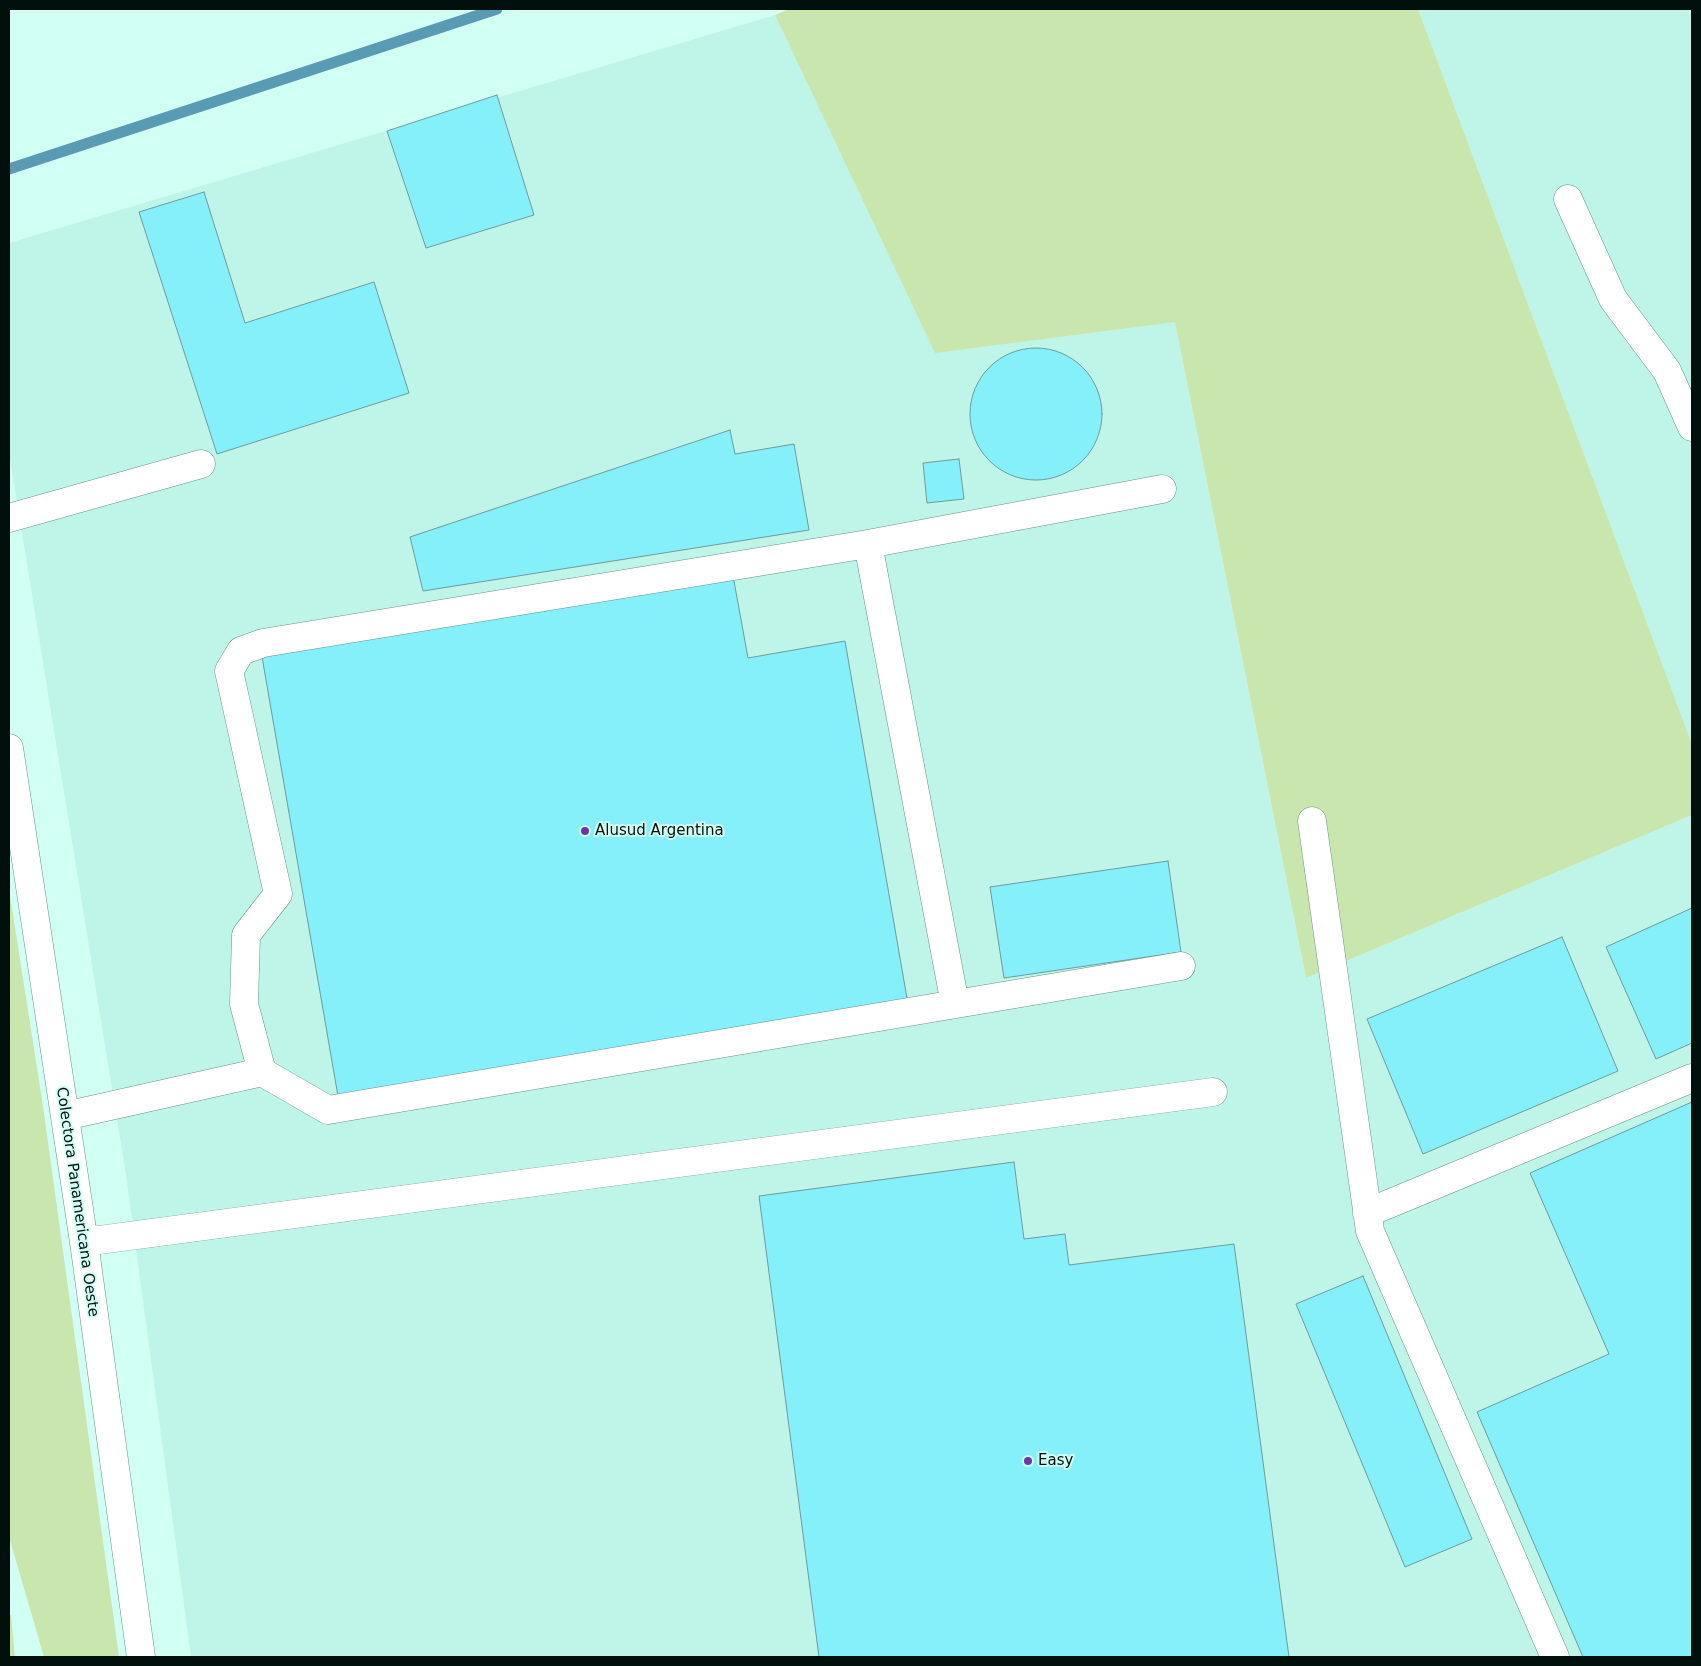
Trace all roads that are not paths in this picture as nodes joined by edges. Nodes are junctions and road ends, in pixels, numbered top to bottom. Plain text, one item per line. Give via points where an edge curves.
1 (1568, 199) dead end
2 (1692, 427) edge
3 (201, 464) dead end
4 (1162, 489) dead end
5 (9, 518) edge
6 (868, 544) junction
7 (9, 748) edge
8 (1312, 821) dead end
9 (1181, 966) dead end
10 (955, 1004) junction
11 (262, 1072) junction
12 (1692, 1078) edge
13 (1213, 1092) dead end
14 (65, 1116) junction
15 (1367, 1213) junction
16 (84, 1242) junction
17 (140, 1657) edge
18 (1555, 1657) edge

1 - 2 street via 1613,299 1667,371
3 - 5 street
4 - 6 street
6 - 10 street
6 - 11 street via 263,644 241,651 229,671 278,894 246,934 244,1004
7 - 14 street, Colectora Panamericana Oeste
8 - 15 street
9 - 10 street
10 - 11 street via 328,1110
11 - 14 street
12 - 15 street
13 - 16 street
14 - 16 street, Colectora Panamericana Oeste
15 - 18 street via 1370,1230
16 - 17 street, Colectora Panamericana Oeste

